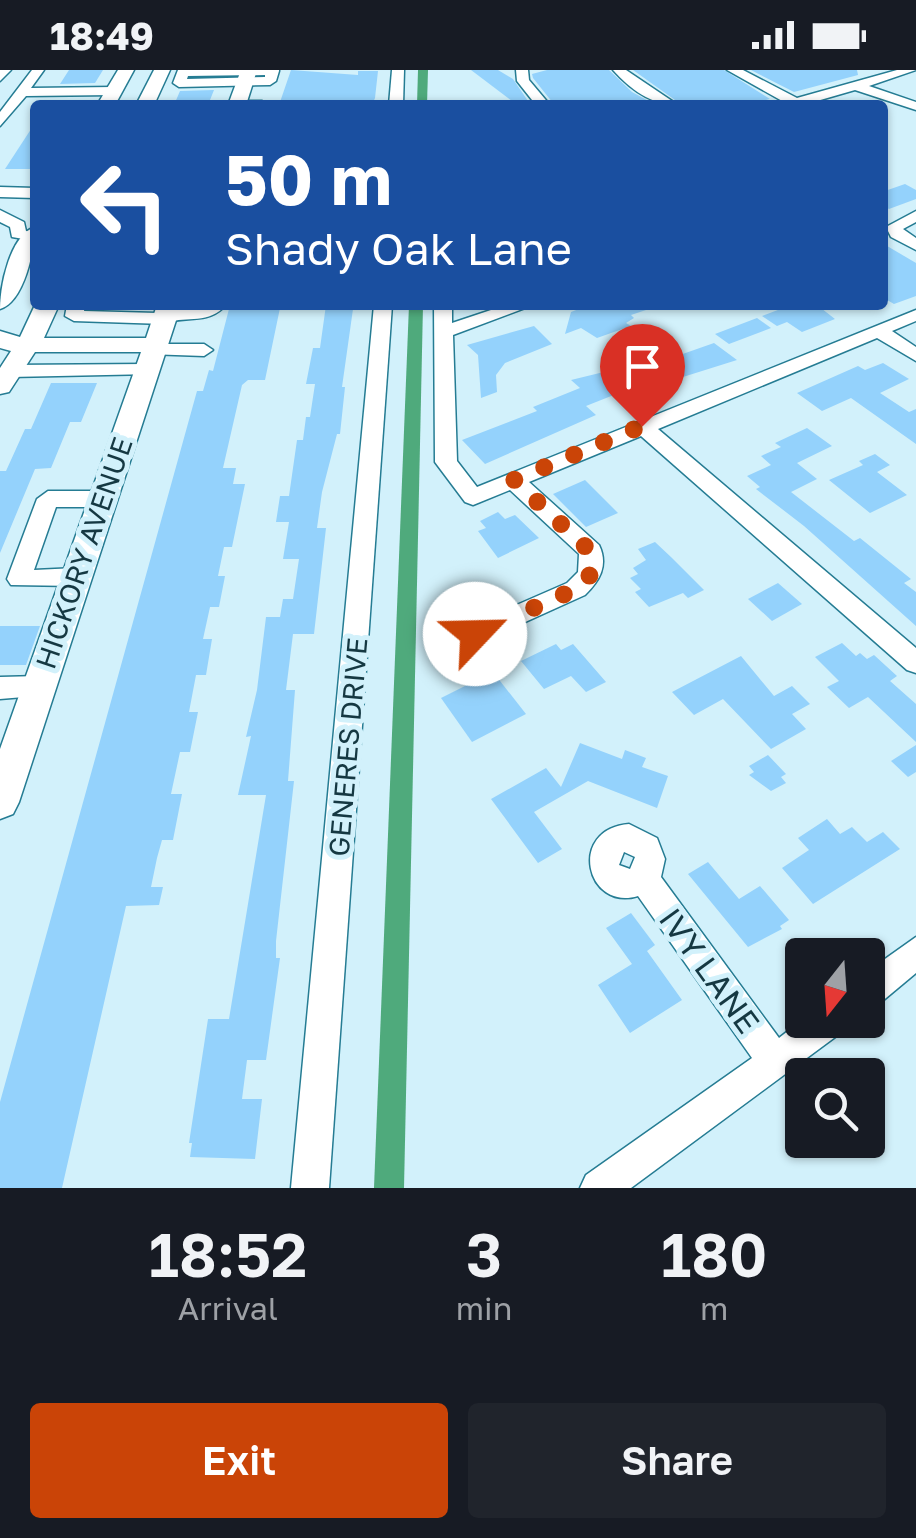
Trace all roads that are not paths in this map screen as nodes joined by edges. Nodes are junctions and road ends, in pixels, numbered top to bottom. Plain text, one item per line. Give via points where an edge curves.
1 (5, 70) edge
2 (38, 70) edge
3 (126, 70) edge
4 (162, 70) edge
5 (398, 70) edge
6 (522, 70) edge
7 (619, 70) edge
8 (733, 70) edge
9 (912, 70) edge
10 (885, 73) edge
11 (247, 76) edge
12 (0, 77) edge
13 (855, 86) junction
14 (20, 95) junction
15 (0, 97) edge
16 (110, 98) edge
17 (147, 100) edge
18 (239, 100) edge
19 (396, 100) edge
20 (539, 100) edge
21 (662, 100) edge
22 (785, 100) edge
23 (806, 100) edge
24 (916, 106) edge
25 (0, 122) edge
26 (0, 178) edge
27 (30, 178) edge
28 (0, 192) edge
29 (30, 193) edge
30 (0, 204) edge
31 (30, 206) edge
32 (0, 215) edge
33 (916, 216) edge
34 (30, 235) edge
35 (30, 243) edge
36 (916, 245) edge
37 (0, 302) edge
38 (45, 310) edge
39 (75, 310) edge
40 (211, 310) edge
41 (383, 310) edge
42 (444, 310) edge
43 (509, 310) edge
44 (916, 315) edge
45 (446, 331) junction
46 (879, 331) junction
47 (159, 334) edge
48 (0, 338) edge
49 (28, 344) junction
50 (204, 350) dead end
51 (916, 355) edge
52 (5, 378) edge
53 (642, 426) junction
54 (514, 480) junction
55 (103, 499) junction
56 (76, 577) junction
57 (441, 649) dead end
58 (916, 664) edge
59 (39, 687) junction
60 (0, 688) edge
61 (0, 802) edge
62 (644, 879) dead end
63 (916, 953) edge
64 (885, 978) edge
65 (806, 1038) edge
66 (775, 1062) junction
67 (310, 1188) edge
68 (599, 1188) edge

1 - 12 street
2 - 14 street
3 - 16 main road
4 - 17 main road
5 - 19 street
6 - 20 street
7 - 21 street
8 - 22 street
9 - 10 street
10 - 13 street
11 - 18 main road
13 - 23 street
13 - 24 street
14 - 15 street
14 - 16 street
14 - 25 street
26 - 27 street
28 - 29 street
30 - 31 street
32 - 34 street via 18,225 18,234
33 - 36 street via 894,227
35 - 37 main road
38 - 49 main road
39 - 47 street via 74,316
40 - 47 street
41 - 67 street, GENERES DRIVE
42 - 45 street
43 - 45 street
44 - 46 street
45 - 54 street via 446,462 473,497
46 - 51 street
46 - 53 street
47 - 49 main road
47 - 50 street
47 - 52 street
47 - 55 main road, HICKORY AVENUE
48 - 49 main road
49 - 52 main road
53 - 54 street
53 - 58 street
54 - 57 street via 591,552 590,575 576,589
55 - 56 main road, HICKORY AVENUE
55 - 56 street via 48,499 19,579
56 - 59 main road, HICKORY AVENUE
59 - 60 street
59 - 61 main road, HICKORY AVENUE
62 - 66 street, IVY LANE
63 - 64 street
65 - 66 street
66 - 68 street

